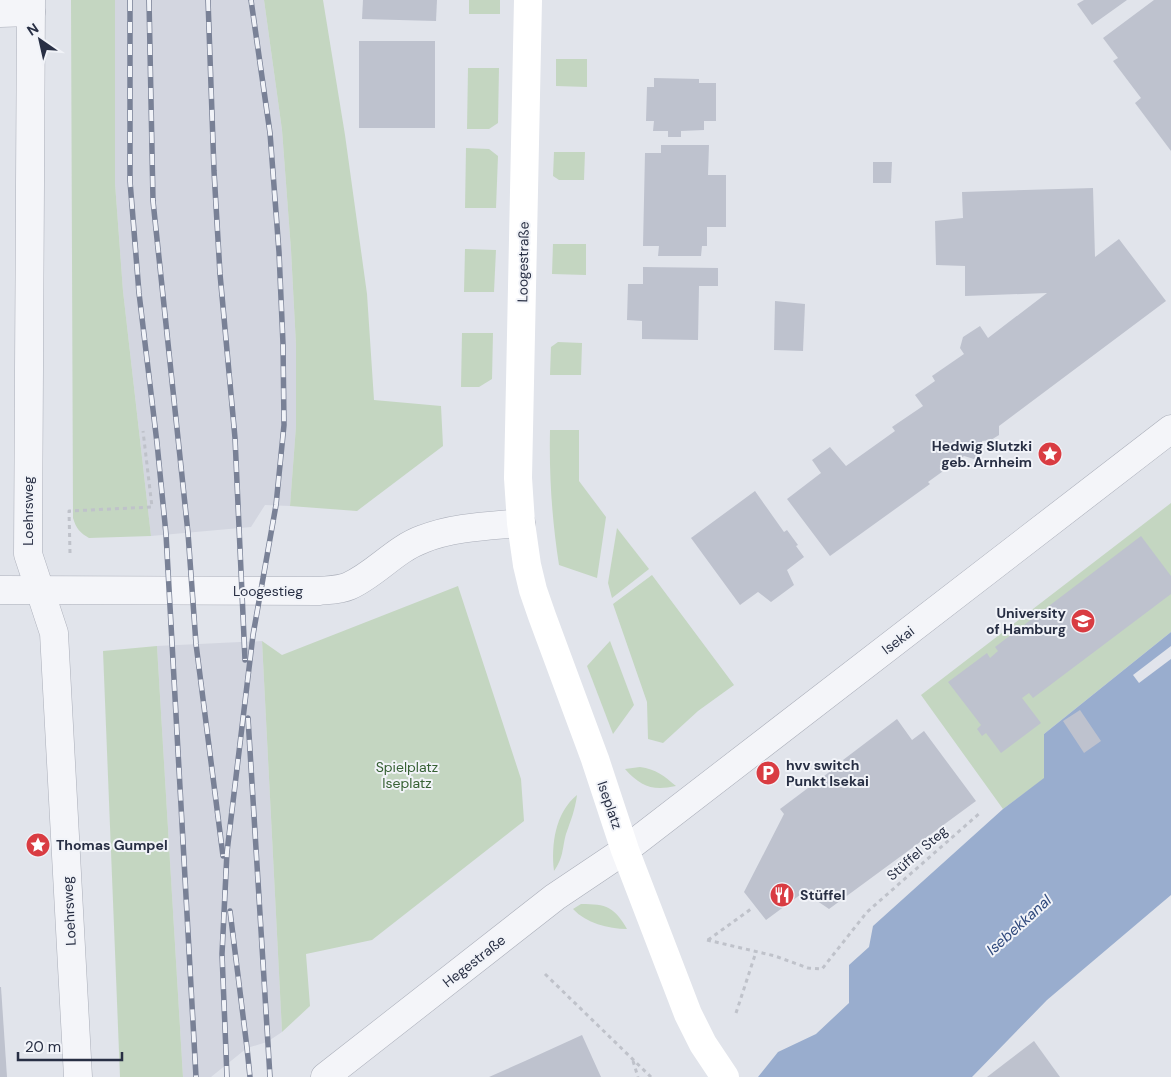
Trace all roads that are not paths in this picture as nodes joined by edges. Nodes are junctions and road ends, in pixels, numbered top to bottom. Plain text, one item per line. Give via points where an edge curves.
1 (528, 0) edge
2 (30, 6) edge
3 (0, 13) edge
4 (1171, 429) edge
5 (520, 523) junction
6 (0, 590) edge
7 (40, 591) junction
8 (625, 850) junction
9 (78, 1077) edge
10 (325, 1077) edge
11 (725, 1077) edge

1 - 5 street, Loogestraße via 518,478
2 - 3 street
2 - 7 street, Loehrsweg via 28,554
4 - 8 street, Isekai
5 - 7 street, Loogestieg via 446,532 422,539 397,552 347,587 319,592
5 - 8 street, Iseplatz via 533,590
6 - 7 street, Loogestieg
7 - 9 street, Loehrsweg via 54,633
8 - 10 street, Hegestraße via 555,897
8 - 11 street, Iseplatz via 688,1014

